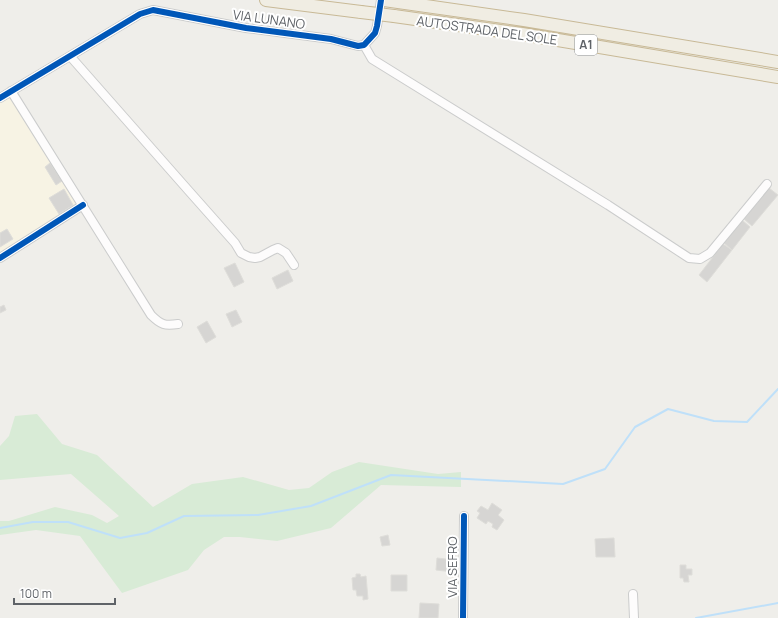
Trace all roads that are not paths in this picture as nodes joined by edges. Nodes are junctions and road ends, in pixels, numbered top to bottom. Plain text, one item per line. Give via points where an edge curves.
1 (266, 0) edge
2 (381, 0) edge
3 (390, 1) edge
4 (364, 45) junction
5 (70, 56) junction
6 (778, 62) edge
7 (778, 77) edge
8 (11, 92) junction
9 (0, 98) edge
10 (767, 184) dead end
11 (83, 205) junction
12 (0, 258) edge
13 (294, 265) dead end
14 (178, 324) dead end
15 (464, 516) dead end
16 (633, 594) dead end
17 (463, 618) edge
18 (634, 618) edge

1 - 7 highway, AUTOSTRADA DEL SOLE / A1, bridge via 522,34
2 - 4 street via 377,26
3 - 6 highway, AUTOSTRADA DEL SOLE / A1
4 - 5 street, VIA LUNANO via 246,28 153,10 140,14
4 - 10 street via 372,59 689,258 700,259 710,253
5 - 8 street, VIA LUNANO
5 - 13 street via 235,243 241,253 249,258 255,258 278,248 286,253
8 - 9 street, VIA LUNANO
8 - 11 street
11 - 12 street
11 - 14 street via 151,315 168,326
15 - 17 street, VIA SEFRO
16 - 18 street

